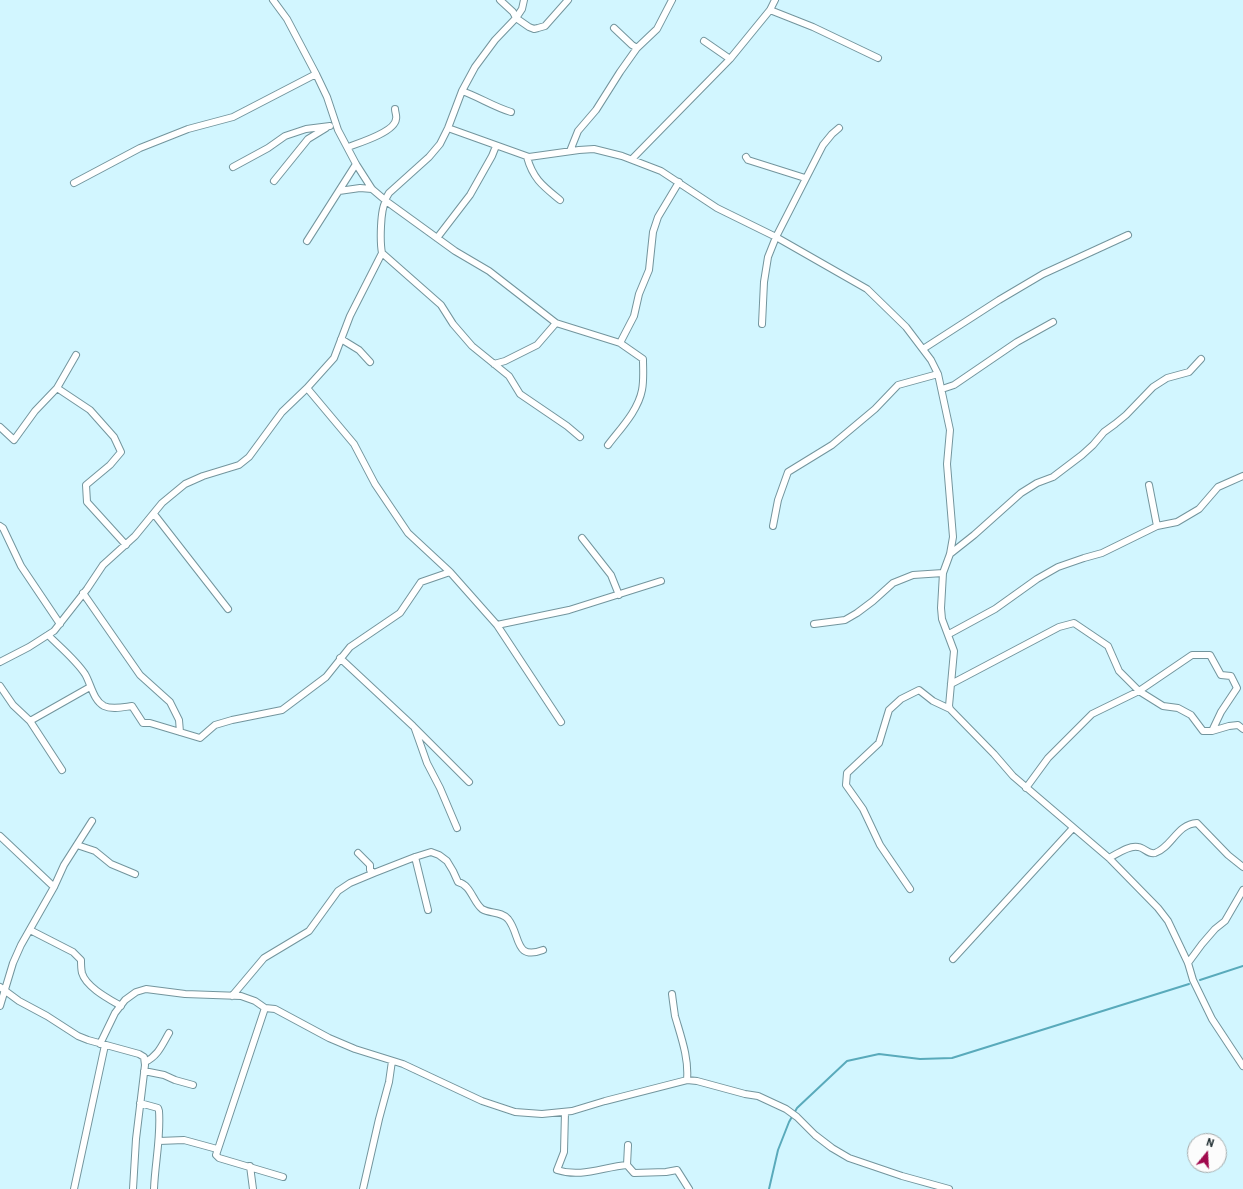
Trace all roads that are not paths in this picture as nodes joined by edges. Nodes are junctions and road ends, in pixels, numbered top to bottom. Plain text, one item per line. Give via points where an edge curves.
1 (273, 0) edge
2 (500, 0) edge
3 (524, 0) edge
4 (568, 0) edge
5 (672, 0) edge
6 (775, 0) edge
7 (770, 10) junction
8 (516, 18) junction
9 (614, 28) dead end
10 (704, 41) dead end
11 (638, 48) junction
12 (878, 58) dead end
13 (730, 60) junction
14 (316, 74) junction
15 (462, 91) junction
16 (395, 109) dead end
17 (511, 112) dead end
18 (330, 126) junction
19 (448, 128) junction
20 (839, 128) dead end
21 (338, 130) junction
22 (496, 146) junction
23 (348, 147) junction
24 (570, 151) junction
25 (527, 157) junction
26 (746, 157) dead end
27 (632, 159) junction
28 (356, 164) junction
29 (233, 167) dead end
30 (805, 178) junction
31 (274, 181) dead end
32 (679, 182) junction
33 (74, 183) dead end
34 (372, 189) junction
35 (339, 191) junction
36 (560, 200) dead end
37 (385, 201) junction
38 (1128, 235) dead end
39 (776, 236) junction
40 (437, 238) junction
41 (307, 241) dead end
42 (382, 253) junction
43 (1053, 322) dead end
44 (556, 323) junction
45 (762, 324) dead end
46 (341, 339) junction
47 (620, 343) junction
48 (923, 349) junction
49 (76, 355) dead end
50 (1201, 360) dead end
51 (370, 362) dead end
52 (494, 364) junction
53 (938, 374) junction
54 (57, 388) junction
55 (307, 388) junction
56 (942, 389) junction
57 (0, 428) edge
58 (580, 437) dead end
59 (608, 446) dead end
60 (1243, 476) edge
61 (1149, 485) dead end
62 (154, 514) junction
63 (0, 526) edge
64 (773, 526) dead end
65 (1157, 526) junction
66 (582, 538) dead end
67 (126, 544) junction
68 (950, 554) junction
69 (450, 572) junction
70 (943, 573) junction
71 (661, 580) dead end
72 (83, 593) junction
73 (619, 595) junction
74 (228, 609) dead end
75 (60, 624) junction
76 (814, 624) dead end
77 (497, 625) junction
78 (949, 634) junction
79 (48, 635) junction
80 (340, 658) junction
81 (0, 662) edge
82 (951, 684) junction
83 (0, 686) edge
84 (90, 687) junction
85 (1139, 691) junction
86 (950, 709) junction
87 (30, 721) junction
88 (561, 722) dead end
89 (413, 726) junction
90 (1243, 729) edge
91 (1212, 731) junction
92 (180, 732) junction
93 (62, 770) dead end
94 (469, 782) dead end
95 (1026, 788) junction
96 (92, 821) dead end
97 (457, 828) dead end
98 (1073, 828) junction
99 (0, 836) edge
100 (77, 845) junction
101 (358, 853) dead end
102 (415, 857) junction
103 (1109, 858) junction
104 (1243, 867) edge
105 (374, 873) junction
106 (135, 874) dead end
107 (54, 887) junction
108 (910, 889) dead end
109 (1243, 890) edge
110 (428, 910) dead end
111 (30, 930) junction
112 (543, 950) dead end
113 (953, 959) dead end
114 (1188, 963) junction
115 (3, 989) edge
116 (672, 994) dead end
117 (232, 996) junction
118 (0, 1006) edge
119 (121, 1006) junction
120 (265, 1008) junction
121 (169, 1033) dead end
122 (102, 1044) junction
123 (392, 1061) junction
124 (145, 1062) junction
125 (1243, 1066) edge
126 (144, 1071) junction
127 (687, 1080) junction
128 (193, 1085) dead end
129 (140, 1103) junction
130 (566, 1112) junction
131 (159, 1141) junction
132 (628, 1145) dead end
133 (218, 1149) junction
134 (250, 1166) junction
135 (627, 1166) junction
136 (283, 1177) dead end
137 (74, 1189) edge
138 (133, 1189) edge
139 (154, 1189) edge
140 (253, 1189) edge
141 (363, 1189) edge
142 (689, 1189) edge
143 (948, 1189) edge

1 - 14 street via 287,19
2 - 8 street
3 - 8 street
4 - 8 street via 541,28 534,29
5 - 11 street via 657,30
6 - 7 street
7 - 12 street
7 - 13 street
8 - 15 street via 475,67
9 - 11 street
10 - 13 street
11 - 24 street via 596,110 578,131
13 - 27 street
14 - 21 street
14 - 33 street via 233,118 188,129 140,148
15 - 17 street
15 - 19 street
16 - 23 street via 395,123 382,134
18 - 21 street
18 - 29 street via 306,129 285,136
18 - 31 street via 308,139
19 - 22 street
19 - 37 street via 440,144 429,157 389,193
20 - 30 street via 823,145
21 - 23 street
22 - 25 street
22 - 40 street via 470,195
23 - 28 street
24 - 25 street
24 - 27 street via 594,149
25 - 36 street via 535,178
26 - 30 street via 748,160
27 - 32 street
28 - 34 street
28 - 35 street
30 - 39 street
32 - 39 street via 717,208
32 - 47 street via 658,217 653,232 649,270 639,294 634,316
34 - 35 street
34 - 37 street
35 - 41 street
37 - 40 street
37 - 42 street via 380,243
38 - 48 street via 1043,274
39 - 45 street via 768,257 764,282
39 - 48 street via 867,289 906,326
40 - 44 street via 489,271
42 - 46 street
42 - 52 street via 441,305 472,346
43 - 56 street via 1017,342 954,385
44 - 47 street
44 - 52 street via 537,345
46 - 51 street via 359,350
46 - 55 street via 334,358
47 - 59 street via 643,359 642,390 639,402
48 - 53 street
49 - 54 street
50 - 68 street via 1188,372 1167,378 1153,387 1082,455 1053,477 1037,482 1022,493
52 - 58 street via 509,376 520,394
53 - 56 street
53 - 64 street via 898,385 875,409 832,445 788,472 778,500
54 - 57 street via 35,411 14,440
54 - 67 street via 90,410 114,437 121,452 110,465 86,484 87,502
55 - 62 street via 282,412 244,462 185,484 162,503
55 - 69 street via 354,444 375,484 408,533
56 - 68 street via 950,430 947,464 953,537
60 - 65 street via 1218,487 1199,509 1189,516 1177,522
61 - 65 street
62 - 67 street
62 - 74 street
63 - 75 street via 21,566
65 - 78 street via 1102,554 1058,567 995,609
66 - 73 street via 611,575
67 - 72 street via 103,565
68 - 70 street
69 - 77 street
69 - 80 street via 421,582 400,613 350,647
70 - 76 street via 913,575 893,583 873,601 845,620
70 - 78 street via 942,619
71 - 73 street
72 - 75 street
72 - 92 street via 140,675 170,702 179,720
73 - 77 street via 569,610
75 - 79 street
77 - 88 street
78 - 82 street via 954,651
79 - 81 street
79 - 84 street via 85,674
80 - 89 street
80 - 92 street via 326,677 282,710 215,725 200,738
82 - 85 street via 1059,627 1074,623 1108,646 1119,671
82 - 86 street
83 - 87 street via 13,705
84 - 87 street
84 - 92 street via 96,699 104,706 132,706 143,723
85 - 91 street via 1163,706 1178,708 1191,715 1203,731
85 - 91 street via 1192,655 1210,655 1221,675 1231,676 1237,688
85 - 95 street via 1092,714 1048,758
86 - 95 street
86 - 108 street via 918,690 901,699 889,710 879,743 847,773 846,785
87 - 93 street
89 - 94 street
89 - 97 street
90 - 91 street via 1238,725
95 - 98 street
96 - 100 street
98 - 103 street
98 - 113 street
99 - 107 street
100 - 106 street via 95,851 111,864
100 - 107 street
101 - 105 street
102 - 105 street
102 - 110 street
102 - 112 street via 430,852 440,855 447,861 458,882 467,886 481,908 507,918 522,949 527,953
103 - 104 street via 1139,846 1154,854 1184,827 1197,823 1228,856
103 - 114 street via 1168,921
105 - 117 street via 338,891 309,931 264,958
107 - 111 street
109 - 114 street via 1225,921 1202,944
111 - 115 street
111 - 119 street via 73,952 81,960 81,972 88,984
114 - 125 street via 1193,980 1212,1019
115 - 118 street
115 - 122 street via 78,1036
116 - 127 street via 686,1054
117 - 119 street via 146,990 136,992
117 - 120 street via 256,1001
119 - 122 street
120 - 123 street via 275,1009 328,1038
120 - 133 street
121 - 124 street via 157,1053
122 - 124 street via 141,1055
122 - 137 street
123 - 130 street via 482,1101 515,1112
123 - 141 street
124 - 126 street
126 - 128 street
126 - 129 street
127 - 130 street
127 - 143 street via 758,1096 789,1111 832,1148 849,1158
129 - 131 street via 158,1108
129 - 138 street
130 - 135 street via 564,1152 557,1170 580,1174
131 - 133 street via 189,1141
131 - 139 street
132 - 135 street
133 - 134 street via 218,1158
134 - 136 street
134 - 140 street
135 - 142 street via 634,1173 677,1170

